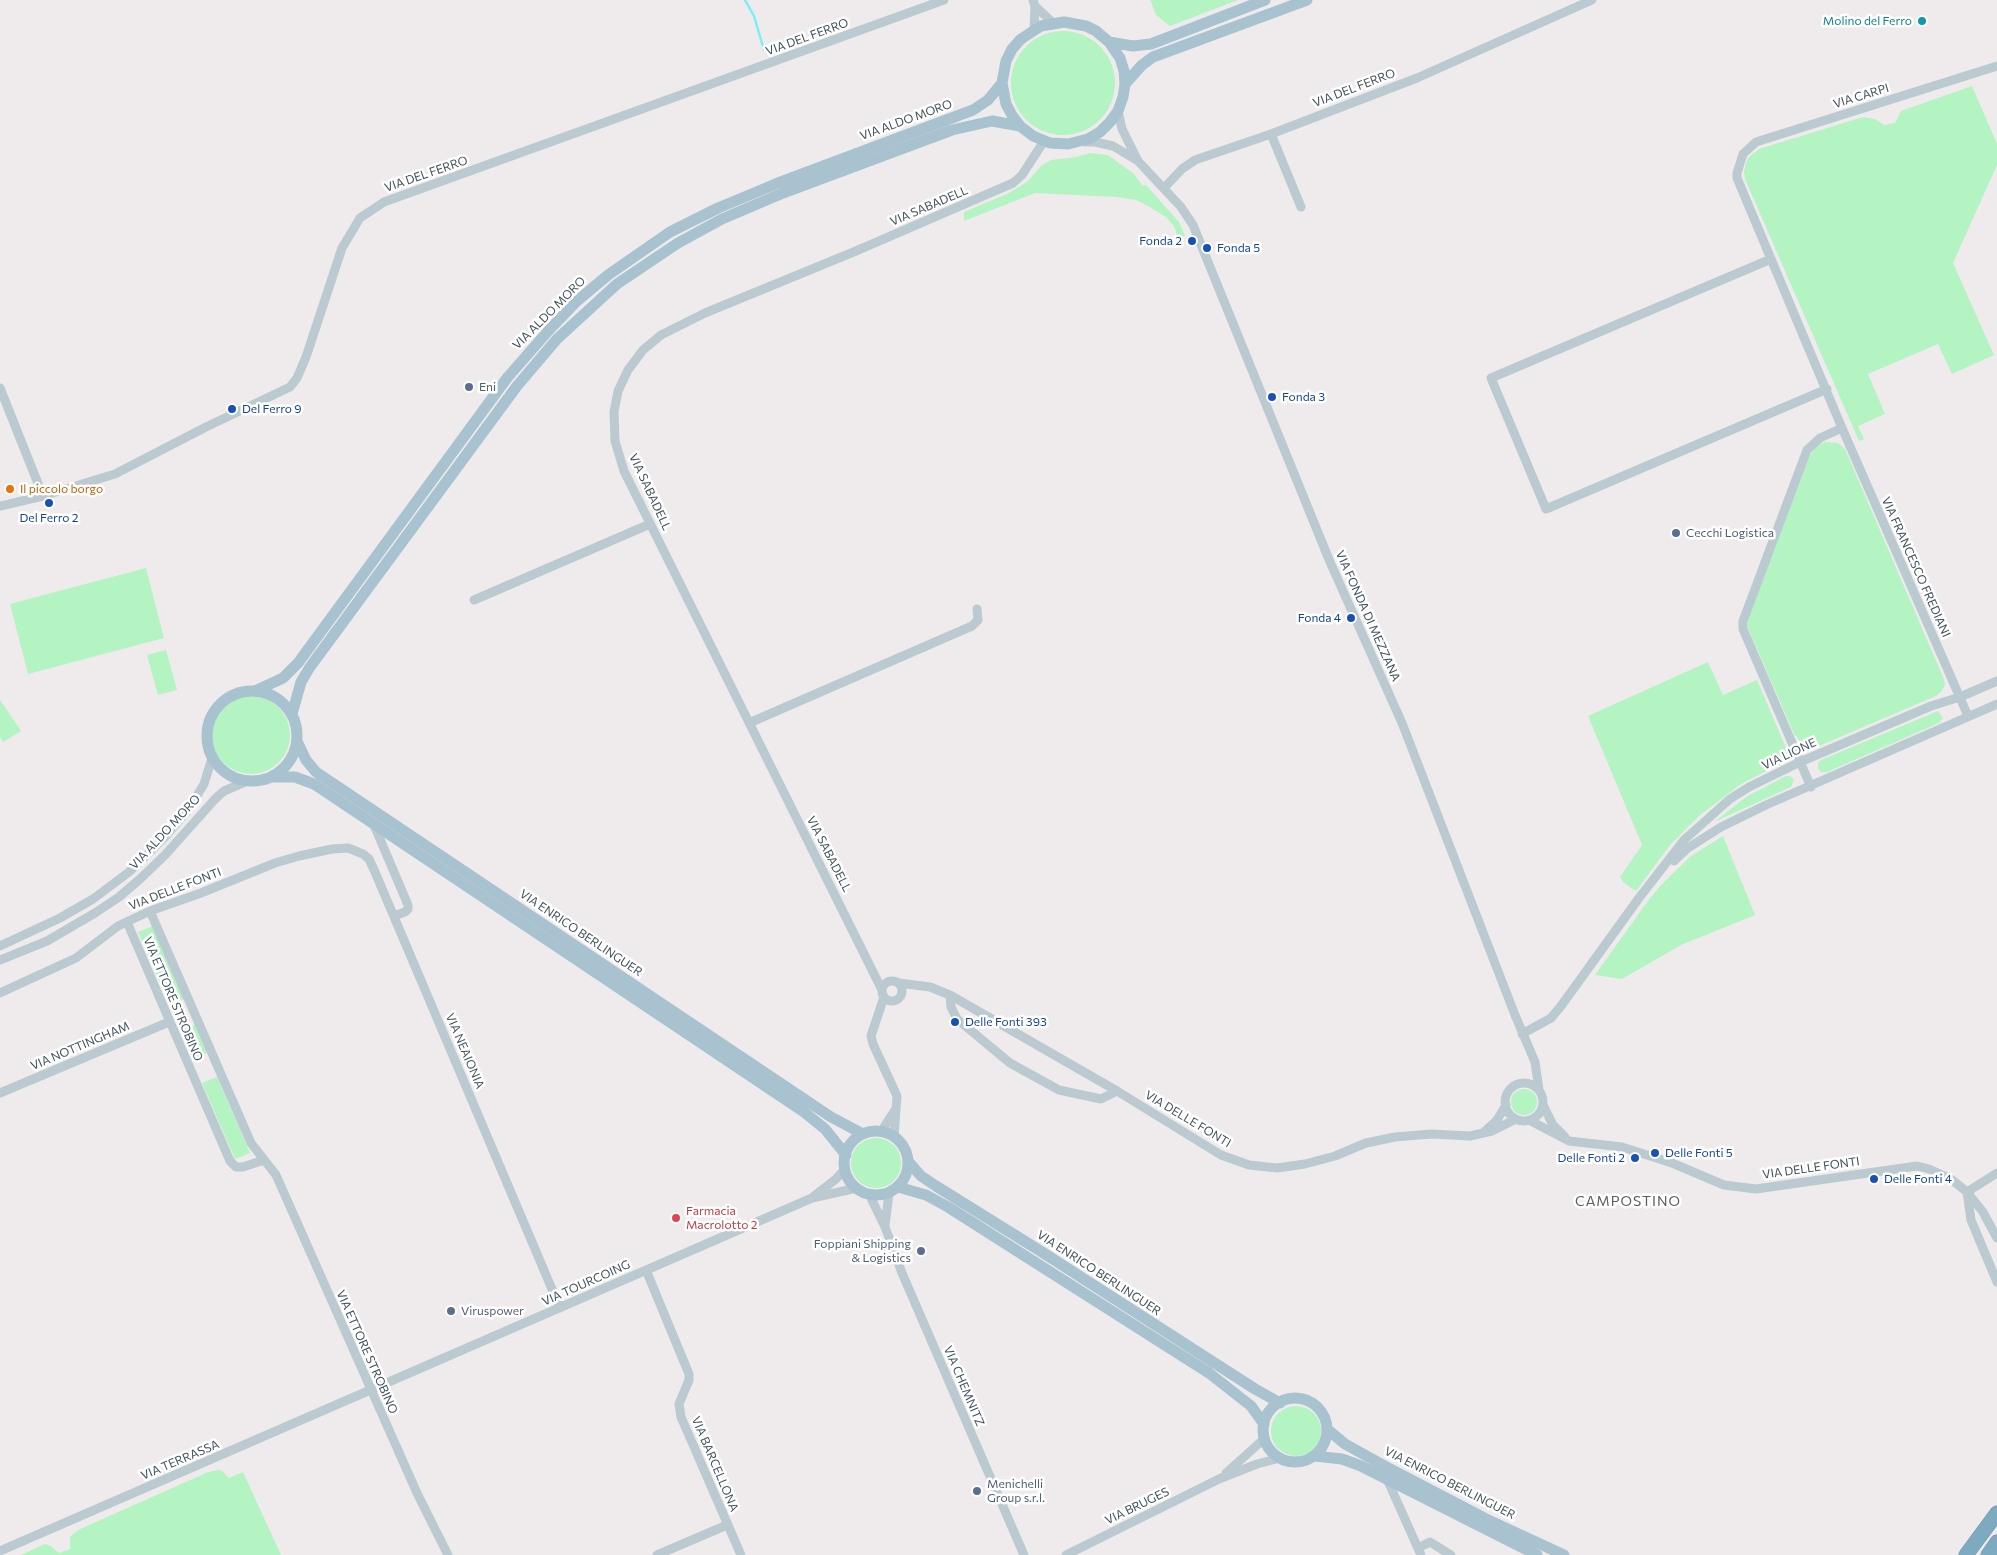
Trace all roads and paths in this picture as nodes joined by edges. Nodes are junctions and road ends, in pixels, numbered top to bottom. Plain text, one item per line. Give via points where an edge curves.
1 (944, 0) edge
2 (1265, 0) edge
3 (1307, 0) edge
4 (1592, 0) edge
5 (1034, 3) edge
6 (1052, 22) junction
7 (1034, 29) junction
8 (1109, 42) junction
9 (1997, 66) edge
10 (1002, 83) junction
11 (1125, 84) junction
12 (1118, 111) junction
13 (1020, 126) junction
14 (1271, 134) junction
15 (1044, 141) junction
16 (1075, 143) junction
17 (1138, 161) junction
18 (1739, 161) joint
19 (1164, 188) junction
20 (1301, 207) dead end
21 (1771, 260) junction
22 (0, 388) edge
23 (1827, 389) junction
24 (1842, 428) junction
25 (43, 496) junction
26 (0, 506) edge
27 (650, 524) junction
28 (474, 600) dead end
29 (977, 609) dead end
30 (1997, 681) edge
31 (255, 691) junction
32 (1960, 697) junction
33 (1997, 704) edge
34 (292, 714) junction
35 (1968, 716) junction
36 (749, 723) junction
37 (297, 741) junction
38 (212, 758) junction
39 (1800, 762) junction
40 (272, 777) junction
41 (245, 782) junction
42 (1811, 786) junction
43 (374, 824) junction
44 (313, 853) joint
45 (1657, 876) junction
46 (150, 911) junction
47 (394, 916) junction
48 (127, 922) junction
49 (0, 946) edge
50 (0, 960) edge
51 (874, 971) junction
52 (897, 986) junction
53 (0, 992) edge
54 (950, 995) junction
55 (886, 996) junction
56 (169, 1022) junction
57 (1522, 1034) junction
58 (1535, 1062) junction
59 (1524, 1083) junction
60 (1539, 1090) junction
61 (1117, 1091) junction
62 (0, 1093) edge
63 (1506, 1104) junction
64 (1543, 1105) junction
65 (896, 1110) junction
66 (1516, 1119) junction
67 (1529, 1120) junction
68 (881, 1132) junction
69 (1483, 1133) junction
70 (863, 1134) junction
71 (894, 1137) junction
72 (1569, 1141) junction
73 (846, 1155) junction
74 (264, 1160) junction
75 (908, 1161) junction
76 (845, 1169) junction
77 (1997, 1173) edge
78 (857, 1188) junction
79 (893, 1190) junction
80 (1967, 1192) junction
81 (869, 1194) junction
82 (812, 1198) junction
83 (885, 1227) junction
84 (1997, 1238) edge
85 (646, 1270) junction
86 (1997, 1282) edge
87 (560, 1308) junction
88 (370, 1390) junction
89 (1280, 1403) junction
90 (1264, 1424) junction
91 (1327, 1429) junction
92 (1265, 1438) junction
93 (1315, 1456) junction
94 (1280, 1458) junction
95 (1219, 1479) junction
96 (1387, 1479) junction
97 (1997, 1513) edge
98 (727, 1524) junction
99 (1997, 1542) edge
100 (1419, 1551) edge
101 (0, 1552) edge
102 (448, 1555) edge
103 (657, 1555) edge
104 (741, 1555) edge
105 (1024, 1555) edge
106 (1066, 1555) edge
107 (1451, 1555) edge
108 (1536, 1555) edge
109 (1564, 1555) edge
110 (1966, 1555) edge
111 (1988, 1555) edge

1 - 25 street, VIA DEL FERRO via 384,202 360,218 342,248 306,357 290,387 115,474
2 - 8 main road, VIA ALDO MORO via 1151,44 1133,46
3 - 11 main road, VIA ALDO MORO via 1153,57
4 - 14 street, VIA DEL FERRO via 1417,78
5 - 6 street
5 - 7 street
6 - 7 main road, VIA ALDO MORO
6 - 8 main road, VIA ALDO MORO via 1086,26
7 - 10 main road, VIA ALDO MORO via 1012,49
8 - 11 main road, VIA ALDO MORO via 1122,64
9 - 18 street, VIA CARPI via 1763,140 1748,148
10 - 13 main road, VIA ALDO MORO via 1009,111
10 - 31 main road, VIA ALDO MORO via 988,100 973,110 718,208 670,232 608,275 577,301 507,378 289,673 278,682
11 - 12 main road, VIA ALDO MORO
12 - 16 main road, VIA ALDO MORO via 1100,132
12 - 17 street via 1122,129
13 - 15 main road, VIA ALDO MORO
13 - 34 main road, VIA ALDO MORO via 1006,122 982,122 952,130 783,193 722,218 617,284 558,339 517,386 310,667 301,682
14 - 19 street, VIA DEL FERRO via 1195,160
14 - 20 street
15 - 16 main road, VIA ALDO MORO
15 - 27 street, VIA SABADELL via 1026,170 1013,183 705,312 661,335 643,350 618,391 614,412 615,441 624,471
16 - 17 street via 1095,142 1113,146
17 - 19 street
18 - 21 street, VIA FRANCESCO FREDIANI via 1737,178
19 - 57 street, VIA FONDA DI MEZZANA via 1193,225 1330,562 1402,723
21 - 23 street, VIA FRANCESCO FREDIANI
21 - 23 street via 1491,378 1546,509
22 - 25 street
23 - 24 street, VIA FRANCESCO FREDIANI
24 - 32 street, VIA FRANCESCO FREDIANI
24 - 39 street via 1820,438 1807,450 1743,621 1743,629
25 - 26 street, VIA DEL FERRO
27 - 28 street
27 - 36 street, VIA SABADELL
29 - 36 street via 978,620 972,626
30 - 32 street, VIA LIONE
31 - 34 main road via 276,697
31 - 38 main road via 231,696 214,712 206,735
32 - 35 street, VIA FRANCESCO FREDIANI
32 - 39 street, VIA LIONE via 1930,706
33 - 35 street, VIA LIONE
34 - 37 main road
35 - 42 street, VIA LIONE
36 - 51 street, VIA SABADELL
37 - 40 main road via 289,762
37 - 70 main road, VIA ENRICO BERLINGUER via 316,772 830,1117
38 - 41 main road via 224,772
38 - 49 street, VIA ALDO MORO via 204,784 189,810 129,872 60,918
39 - 42 street
39 - 45 street, VIA LIONE via 1748,787 1714,812 1684,840
40 - 41 main road
40 - 43 main road, VIA ENRICO BERLINGUER via 305,780
41 - 50 street, VIA ALDO MORO via 216,798 165,855 119,896 47,941
42 - 45 street, VIA LIONE via 1721,827 1688,848
43 - 47 street via 408,905 405,912
43 - 73 main road, VIA ENRICO BERLINGUER via 804,1112 825,1128
44 - 46 street, VIA DELLE FONTI via 275,863
44 - 47 street, VIA NEAIONIA via 348,848 363,854 369,860
45 - 57 street, VIA LIONE via 1551,1018
46 - 48 street, VIA DELLE FONTI
46 - 74 street, VIA ETTORE STROBINO via 251,1143
47 - 87 street, VIA NEAIONIA
48 - 53 street, VIA DELLE FONTI via 76,958
48 - 56 street, VIA ETTORE STROBINO
51 - 52 street
51 - 55 street, VIA SABADELL
52 - 54 street, VIA DELLE FONTI via 937,989
52 - 55 street via 884,986
52 - 55 street via 898,999
54 - 61 street, VIA DELLE FONTI
54 - 61 street via 957,1019 1010,1063 1059,1090 1101,1099
55 - 65 street via 872,1031 872,1040 896,1092
56 - 62 street, VIA NOTTINGHAM
56 - 74 street, VIA ETTORE STROBINO via 232,1164 243,1167
57 - 58 street, VIA FONDA DI MEZZANA
58 - 59 street
58 - 60 street, VIA FONDA DI MEZZANA
59 - 60 street
59 - 63 street via 1510,1090
60 - 64 street
61 - 69 street, VIA DELLE FONTI via 1221,1155 1249,1165 1277,1168 1305,1164 1366,1143 1395,1137
63 - 66 street
63 - 69 street
64 - 67 street via 1538,1115
64 - 72 street via 1553,1125
65 - 68 street
65 - 71 street
66 - 67 street, VIA DELLE FONTI
66 - 69 street, VIA DELLE FONTI via 1492,1132
67 - 72 street, VIA DELLE FONTI
68 - 70 main road
68 - 71 main road
70 - 73 main road via 852,1143
71 - 75 main road, VIA ENRICO BERLINGUER via 904,1147
72 - 80 street, VIA DELLE FONTI via 1622,1147 1724,1185 1756,1189 1918,1166 1938,1172
73 - 76 main road
74 - 88 street, VIA ETTORE STROBINO via 276,1175
75 - 79 main road via 906,1175
75 - 89 main road, VIA ENRICO BERLINGUER via 921,1176 936,1186
76 - 78 main road via 850,1182
76 - 82 street, VIA TOURCOING
77 - 80 street
78 - 81 main road, VIA ENRICO BERLINGUER
78 - 82 street, VIA TOURCOING
79 - 81 main road, VIA ENRICO BERLINGUER via 879,1195
79 - 83 street, VIA CHEMNITZ
79 - 90 main road, VIA ENRICO BERLINGUER via 926,1195 948,1207 1209,1373 1251,1406
80 - 84 street, VIA DELLE FONTI
80 - 86 street via 1971,1220
81 - 83 street, VIA CHEMNITZ
82 - 85 street, VIA TOURCOING
83 - 105 street, VIA CHEMNITZ
85 - 87 street, VIA TOURCOING
85 - 98 street, VIA BARCELLONA via 689,1374 679,1411
87 - 88 street, VIA TOURCOING
88 - 101 street, VIA TERRASSA
88 - 102 street, VIA ETTORE STROBINO
89 - 90 main road via 1270,1411
89 - 91 main road, VIA ENRICO BERLINGUER via 1299,1399 1313,1404 1323,1415
90 - 92 main road
91 - 93 main road via 1323,1446
91 - 109 main road, VIA ENRICO BERLINGUER via 1344,1444 1384,1466
92 - 94 main road via 1270,1449
92 - 95 street, VIA BRUGES
93 - 94 main road, VIA ENRICO BERLINGUER via 1299,1462
93 - 96 main road, VIA ENRICO BERLINGUER via 1348,1461
94 - 95 street, VIA BRUGES
95 - 106 street, VIA BRUGES
96 - 100 street
96 - 108 main road, VIA ENRICO BERLINGUER
97 - 110 highway
98 - 103 street
98 - 104 street, VIA BARCELLONA
99 - 111 highway
100 - 107 street via 1430,1542

